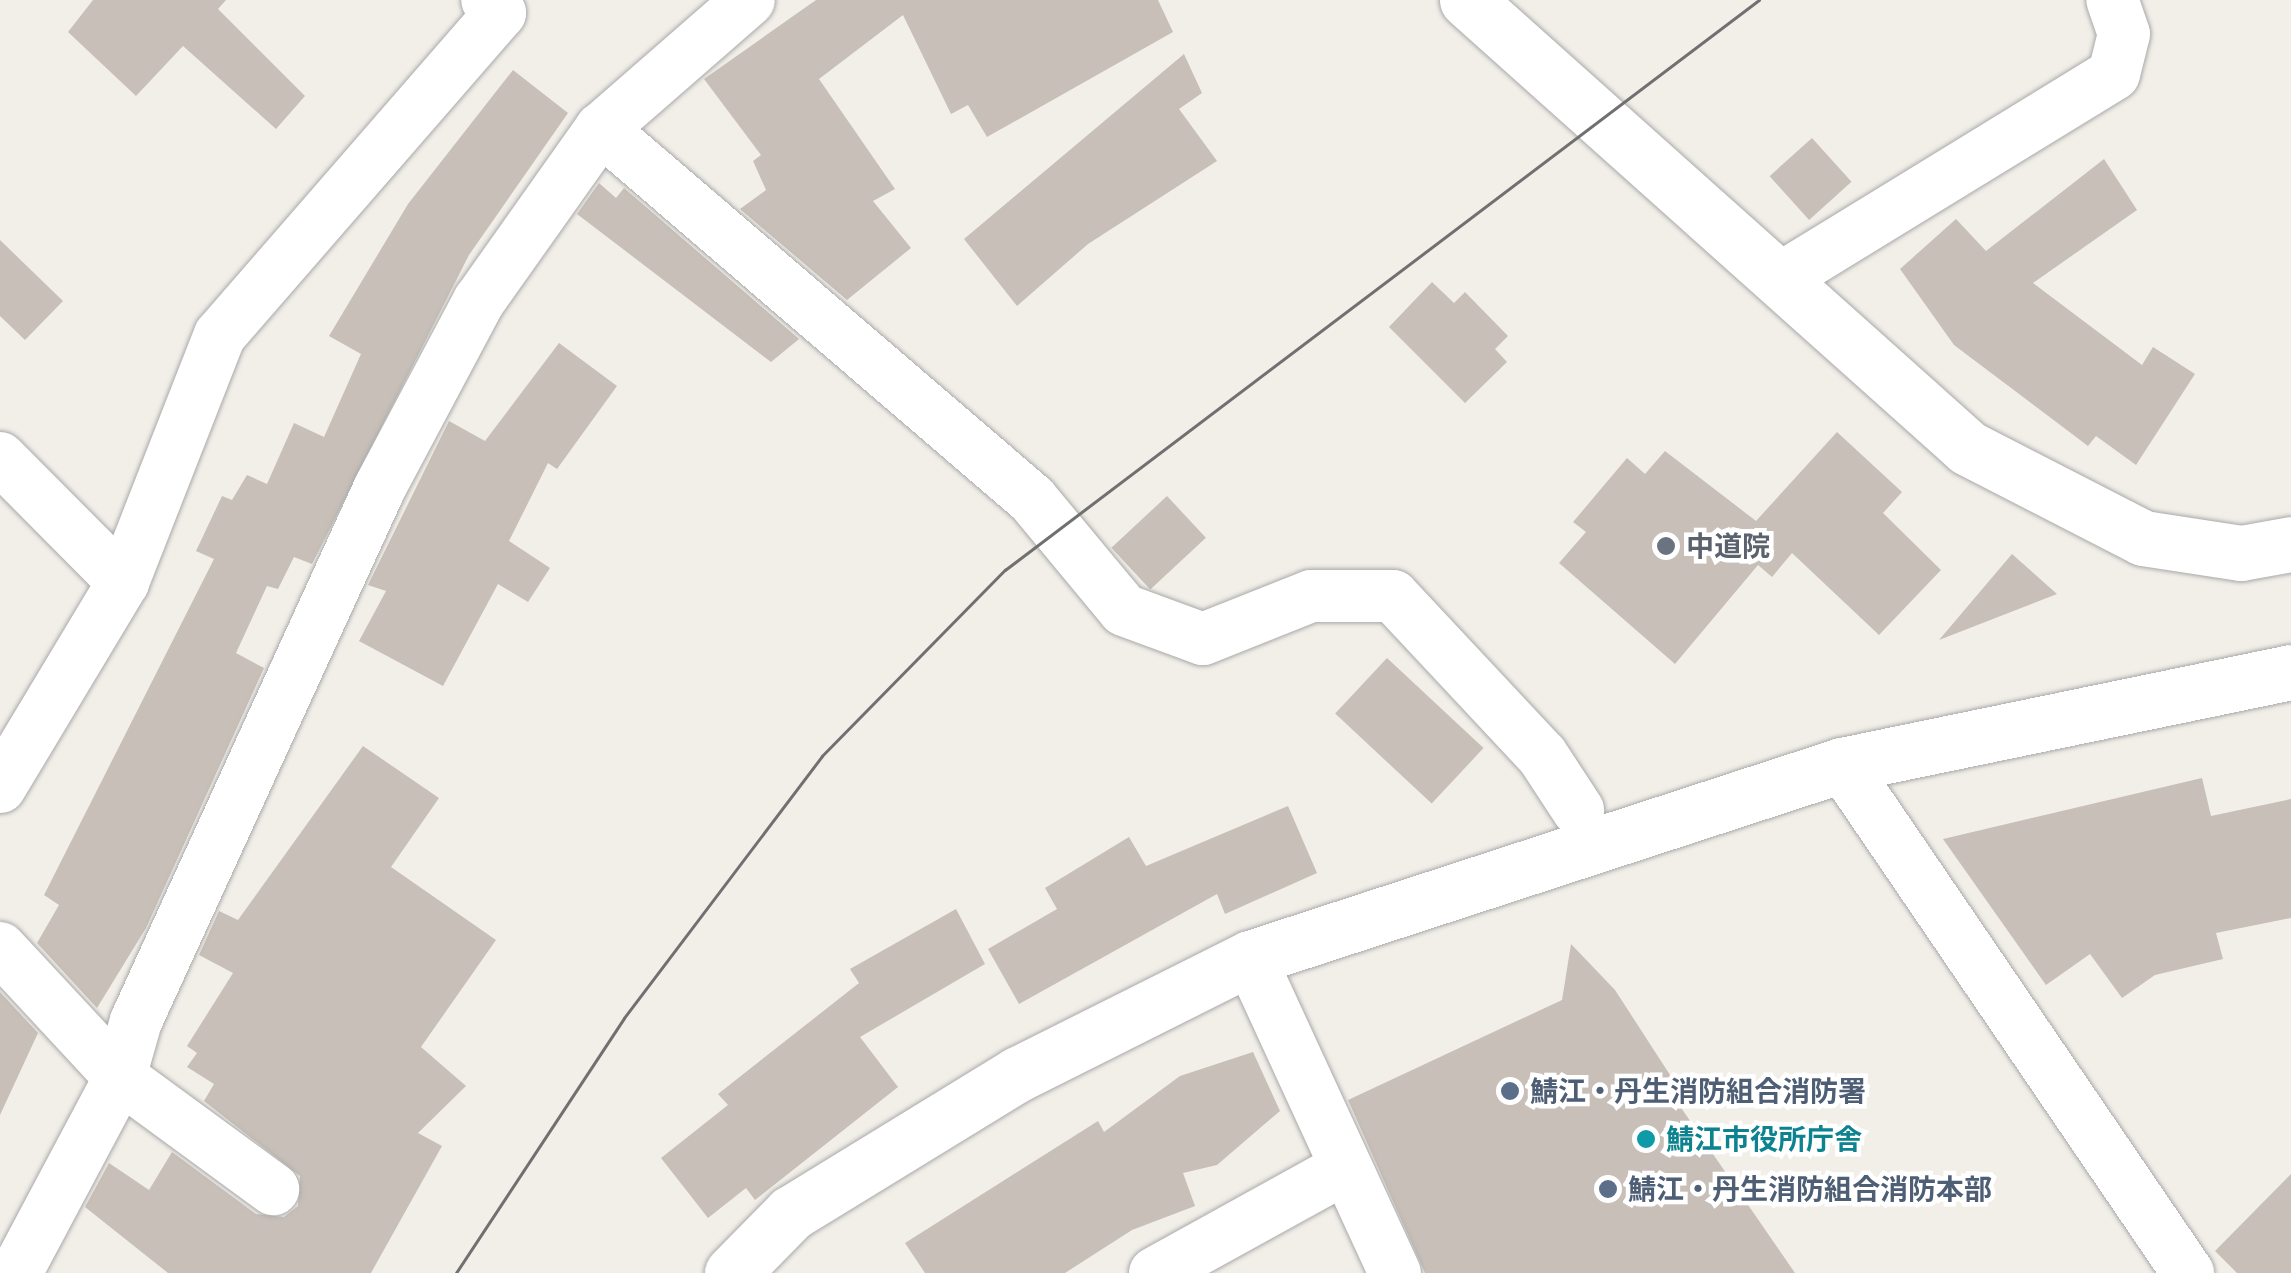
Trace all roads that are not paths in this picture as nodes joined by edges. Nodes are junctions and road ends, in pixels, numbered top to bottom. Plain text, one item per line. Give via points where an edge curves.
1 (487, 0) edge
2 (749, 0) edge
3 (1467, 0) edge
4 (2112, 0) edge
5 (601, 129) junction
6 (1782, 277) junction
7 (0, 458) edge
8 (2291, 544) edge
9 (123, 582) junction
10 (2291, 672) edge
11 (1842, 765) junction
12 (0, 787) edge
13 (1578, 810) dead end
14 (0, 948) edge
15 (1250, 958) junction
16 (120, 1076) junction
17 (1345, 1168) junction
18 (273, 1189) dead end
19 (16, 1273) edge
20 (732, 1273) edge
21 (1154, 1273) edge
22 (1394, 1273) edge
23 (2188, 1273) edge

1 - 9 street via 500,13 220,335
2 - 5 street
3 - 6 street
4 - 6 street via 2124,34 2114,74
5 - 13 street via 1032,499 1124,610 1203,639 1311,596 1393,596 1542,755
5 - 16 street via 478,301 380,487 136,1021
6 - 8 street via 1968,448 2045,493 2143,538 2241,553
7 - 9 street
9 - 12 street
10 - 11 street
11 - 15 street
11 - 23 street
14 - 16 street
15 - 17 street
15 - 20 street via 1018,1074 792,1213
16 - 18 street
16 - 19 street
17 - 21 street
17 - 22 street

